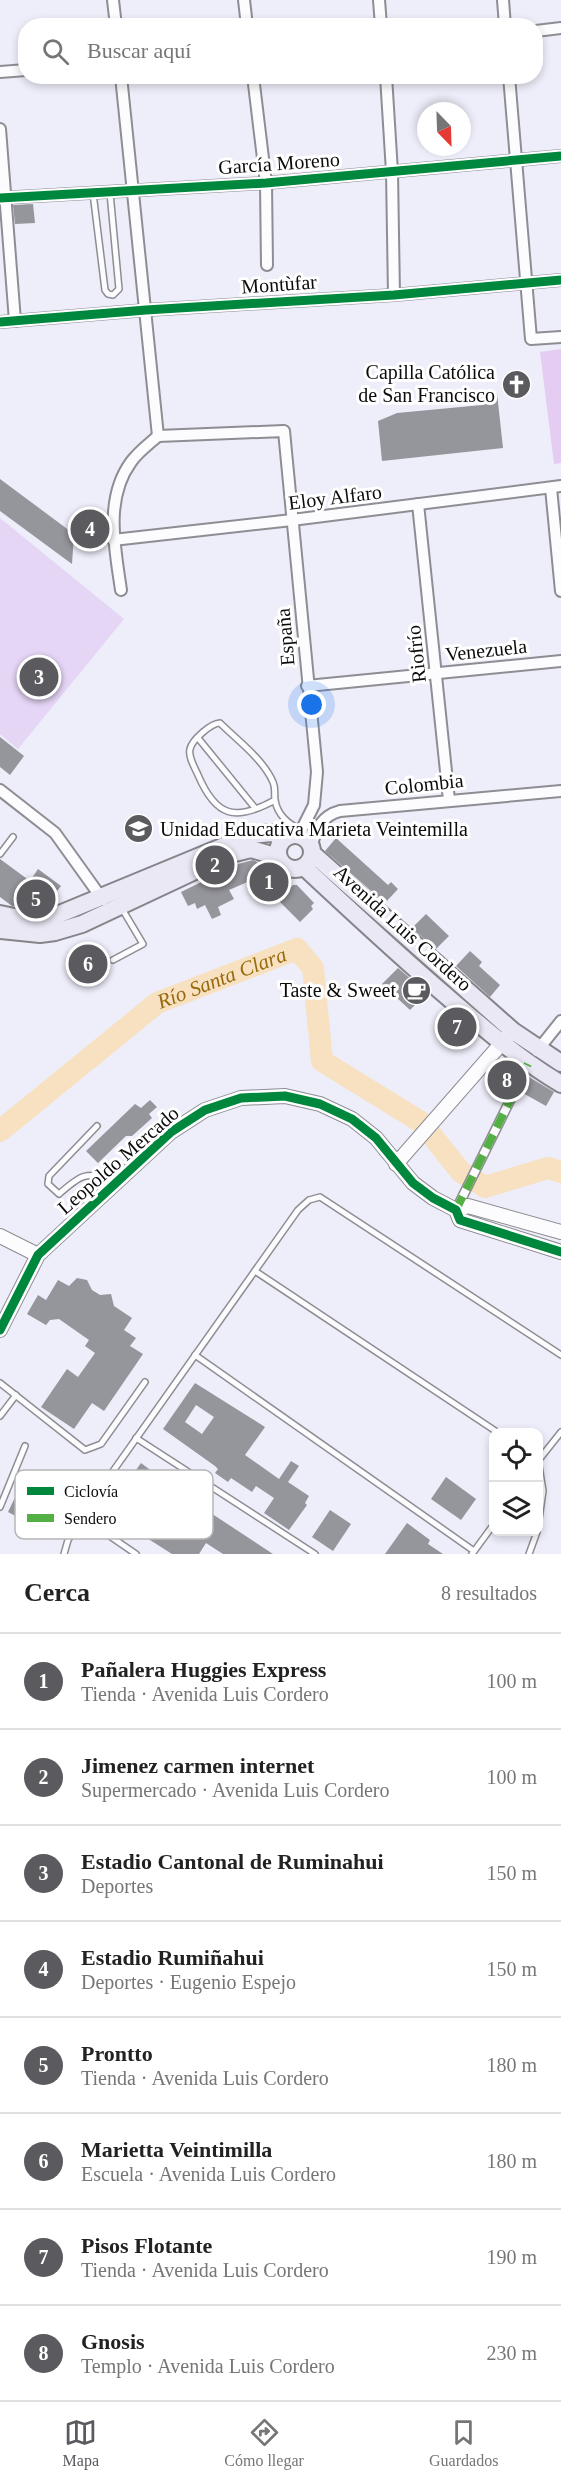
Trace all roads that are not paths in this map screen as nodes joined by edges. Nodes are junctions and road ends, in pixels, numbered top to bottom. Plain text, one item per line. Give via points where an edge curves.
1 (113, 0) edge
2 (244, 0) edge
3 (378, 0) edge
4 (502, 0) edge
5 (115, 18) edge
6 (246, 18) edge
7 (380, 18) edge
8 (504, 18) edge
9 (561, 28) edge
10 (543, 30) edge
11 (18, 71) edge
12 (0, 72) edge
13 (122, 84) edge
14 (255, 84) edge
15 (386, 84) edge
16 (510, 84) edge
17 (0, 129) edge
18 (561, 156) edge
19 (516, 161) junction
20 (392, 172) junction
21 (266, 183) junction
22 (134, 191) junction
23 (110, 192) junction
24 (93, 193) junction
25 (3, 198) edge
26 (267, 265) dead end
27 (561, 280) edge
28 (526, 283) junction
29 (394, 295) junction
30 (146, 310) junction
31 (15, 321) junction
32 (0, 322) edge
33 (561, 337) edge
34 (158, 436) junction
35 (556, 487) edge
36 (418, 504) junction
37 (292, 520) junction
38 (113, 540) junction
39 (122, 590) dead end
40 (561, 591) edge
41 (561, 661) edge
42 (436, 673) junction
43 (307, 686) junction
44 (198, 738) junction
45 (0, 790) edge
46 (561, 790) edge
47 (275, 800) junction
48 (449, 800) junction
49 (255, 808) junction
50 (13, 837) dead end
51 (302, 845) junction
52 (0, 854) edge
53 (278, 857) junction
54 (111, 904) junction
55 (0, 915) edge
56 (0, 930) edge
57 (112, 960) dead end
58 (561, 1021) edge
59 (507, 1037) junction
60 (538, 1049) junction
61 (561, 1063) edge
62 (528, 1064) junction
63 (561, 1084) edge
64 (97, 1126) dead end
65 (396, 1164) junction
66 (120, 1179) junction
67 (456, 1209) junction
68 (561, 1232) edge
69 (0, 1236) edge
70 (561, 1252) edge
71 (38, 1255) junction
72 (255, 1271) junction
73 (0, 1330) edge
74 (195, 1355) junction
75 (561, 1355) edge
76 (145, 1382) dead end
77 (0, 1383) edge
78 (16, 1395) junction
79 (0, 1416) edge
80 (491, 1428) edge
81 (561, 1432) edge
82 (136, 1438) junction
83 (25, 1446) dead end
84 (543, 1456) edge
85 (15, 1470) edge
86 (15, 1470) edge
87 (114, 1470) edge
88 (185, 1470) edge
89 (213, 1488) edge
90 (0, 1507) edge
91 (489, 1531) edge
92 (536, 1536) edge
93 (69, 1539) edge
94 (114, 1539) edge
95 (473, 1553) edge
96 (64, 1554) edge
97 (136, 1554) edge
98 (315, 1554) edge
99 (529, 1554) edge

1 - 5 street
2 - 6 street
3 - 7 street
4 - 8 street
9 - 10 street
11 - 12 street
13 - 22 street
14 - 21 street
15 - 20 street
16 - 19 street
17 - 25 street
18 - 19 street, García Moreno
19 - 20 street, García Moreno
19 - 28 street
20 - 21 street, García Moreno
20 - 29 street
21 - 22 street, García Moreno
21 - 26 street
22 - 23 street, García Moreno
22 - 30 street
23 - 24 street, García Moreno
23 - 24 lane via 119,289 112,295 105,290
24 - 25 street, García Moreno
25 - 31 street
27 - 28 street, Montùfar
28 - 29 street, Montùfar
28 - 33 street via 531,339
29 - 30 street, Montùfar
30 - 31 street, Montùfar
30 - 34 street
31 - 32 street, Montùfar
34 - 37 street, España via 284,431
34 - 38 street via 131,462 122,479 115,500
35 - 36 street, Eloy Alfaro
35 - 40 street
36 - 37 street, Eloy Alfaro
36 - 42 street, Riofrío
37 - 38 street, Eloy Alfaro
37 - 43 street, España
38 - 39 street
41 - 42 street, Venezuela
42 - 43 street, Venezuela
42 - 48 street, Riofrío
43 - 51 street, España via 317,792
44 - 47 lane via 216,722 220,723 266,770 276,792
44 - 49 lane
44 - 49 lane via 189,754 214,804 235,813
45 - 54 street via 55,833
46 - 48 street, Colombia
47 - 49 lane
47 - 51 lane
48 - 51 street, Colombia via 331,813
50 - 52 lane
51 - 53 main road via 280,843
51 - 53 main road via 288,868
51 - 54 main road via 270,833 250,835
51 - 59 main road, Avenida Luis Cordero via 387,945
53 - 54 main road via 251,849 231,854
54 - 55 main road via 50,918
54 - 56 main road via 82,924 55,932 25,934
54 - 57 lane via 142,944
58 - 60 street
59 - 60 main road, Avenida Luis Cordero
59 - 62 main road, Avenida Luis Cordero
59 - 65 street
60 - 61 main road, Avenida Luis Cordero
60 - 62 street
62 - 63 main road, Avenida Luis Cordero
62 - 67 street
64 - 66 lane via 49,1176 48,1184 59,1194 83,1176
65 - 66 street, Leopoldo Mercado via 376,1138 337,1110 285,1096 241,1098 187,1120
65 - 67 street, Leopoldo Mercado via 433,1198
66 - 71 street, Leopoldo Mercado
67 - 68 street via 468,1206
67 - 70 street via 460,1220
69 - 71 street
71 - 73 street, Leopoldo Mercado
72 - 74 lane
72 - 75 lane via 298,1210 309,1200 320,1197
72 - 80 lane
74 - 82 lane
74 - 95 lane
76 - 78 lane via 102,1444 85,1450
77 - 78 lane
78 - 79 lane
81 - 84 lane
82 - 87 lane
82 - 88 lane
83 - 85 lane
86 - 90 lane
89 - 98 lane
91 - 95 lane
92 - 99 lane
93 - 96 lane
94 - 97 lane

